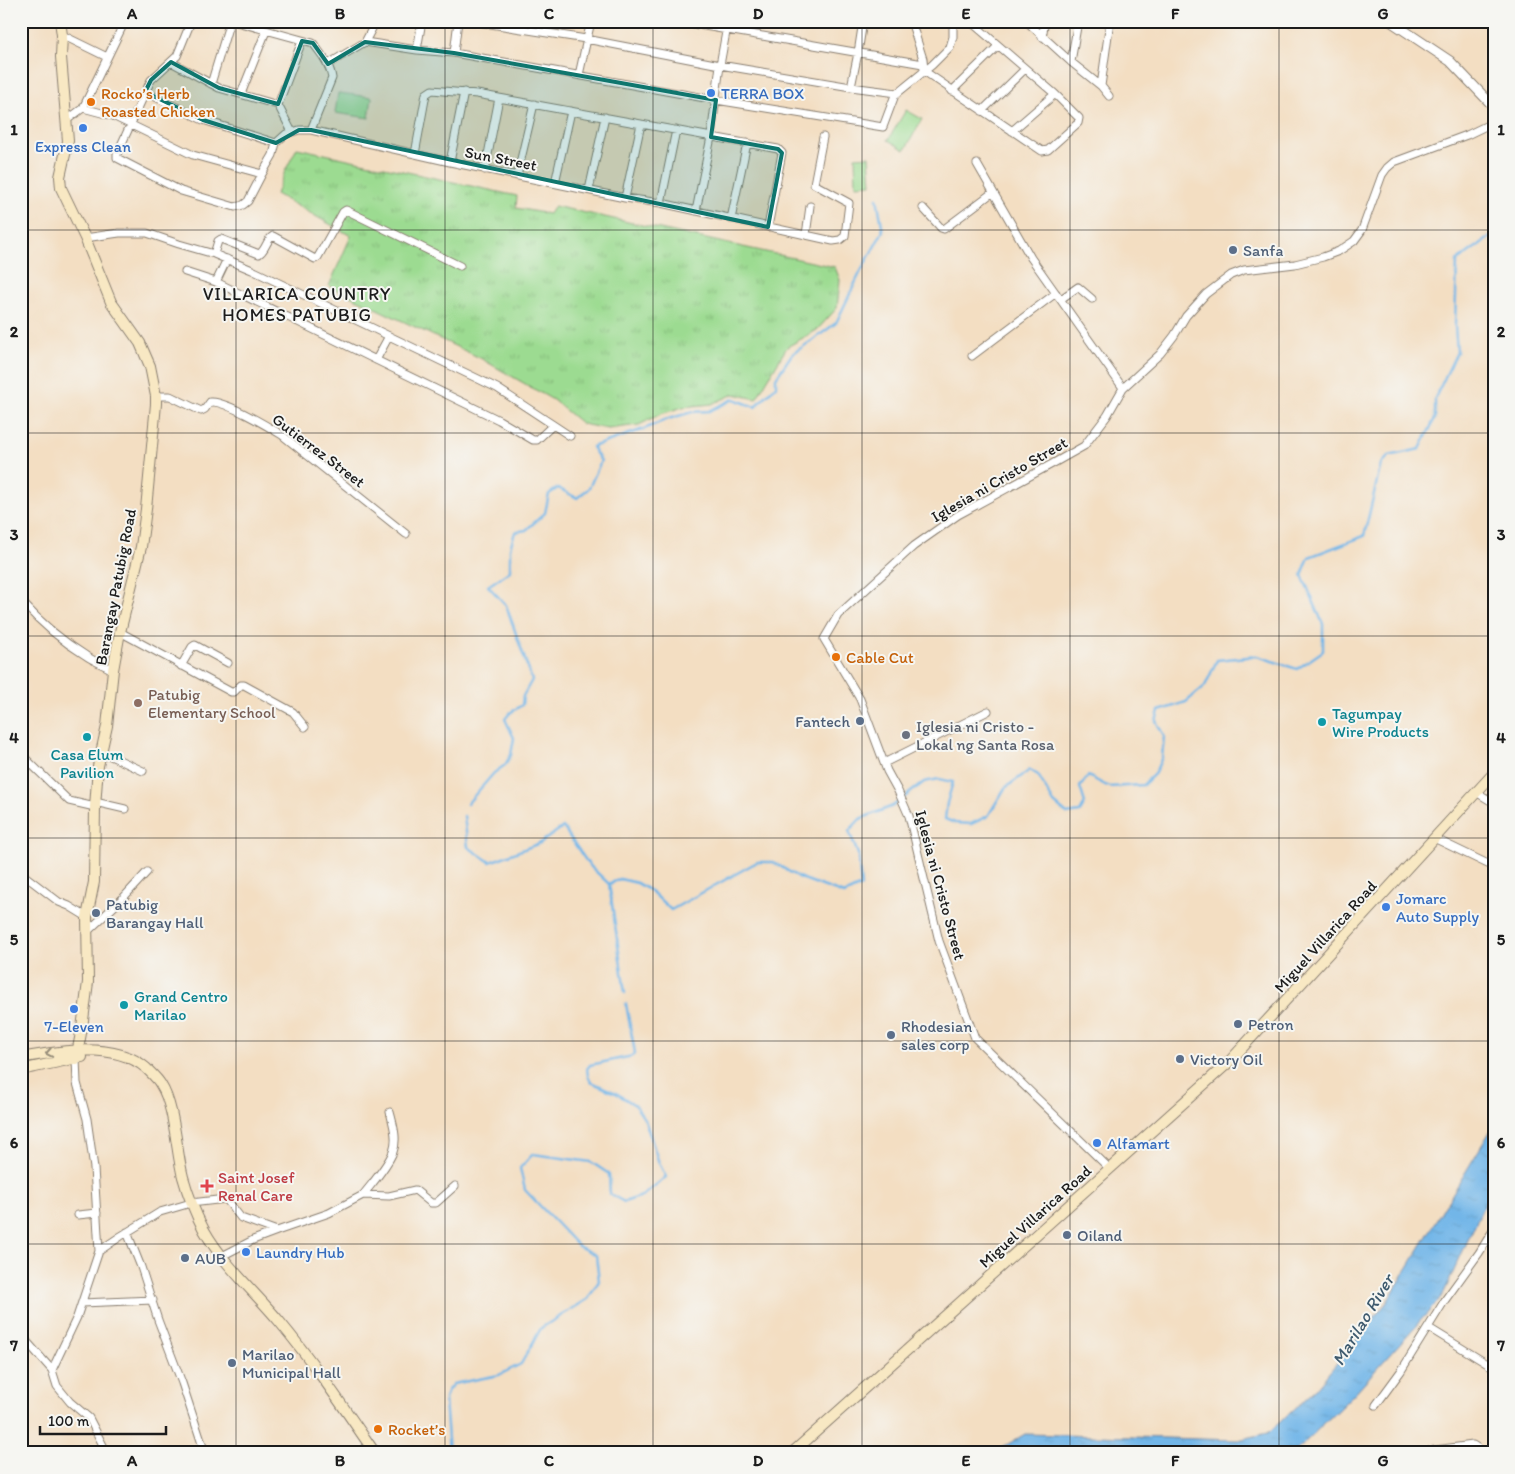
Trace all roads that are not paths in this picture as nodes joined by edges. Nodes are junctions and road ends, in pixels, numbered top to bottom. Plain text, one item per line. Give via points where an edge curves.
1 (60, 21) edge
2 (125, 21) edge
3 (195, 21) edge
4 (231, 21) edge
5 (376, 21) edge
6 (422, 21) edge
7 (458, 21) edge
8 (470, 21) edge
9 (591, 21) edge
10 (676, 21) edge
11 (728, 21) edge
12 (863, 21) edge
13 (892, 21) edge
14 (896, 21) edge
15 (953, 21) edge
16 (970, 21) edge
17 (1026, 21) edge
18 (1045, 21) edge
19 (1078, 21) edge
20 (1110, 21) edge
21 (1390, 21) edge
22 (911, 23) edge
23 (1405, 25) edge
24 (266, 31) junction
25 (726, 31) junction
26 (62, 35) junction
27 (1042, 37) junction
28 (586, 39) junction
29 (302, 41) junction
30 (365, 42) junction
31 (998, 46) junction
32 (417, 50) junction
33 (454, 53) junction
34 (858, 53) junction
35 (107, 57) junction
36 (171, 62) junction
37 (1071, 62) junction
38 (328, 64) junction
39 (720, 65) junction
40 (924, 68) junction
41 (1025, 69) junction
42 (579, 75) junction
43 (211, 84) junction
44 (1101, 86) junction
45 (851, 87) junction
46 (952, 91) junction
47 (145, 92) junction
48 (464, 92) junction
49 (897, 92) junction
50 (241, 94) junction
51 (1055, 94) junction
52 (1109, 96) dead end
53 (499, 98) junction
54 (716, 100) junction
55 (534, 104) junction
56 (278, 105) junction
57 (1494, 107) edge
58 (82, 108) junction
59 (571, 111) junction
60 (982, 111) junction
61 (605, 117) junction
62 (67, 120) junction
63 (1494, 122) edge
64 (130, 124) junction
65 (640, 124) junction
66 (311, 130) junction
67 (676, 130) junction
68 (1012, 131) junction
69 (292, 132) junction
70 (711, 137) junction
71 (823, 137) dead end
72 (276, 143) junction
73 (747, 143) junction
74 (415, 154) junction
75 (450, 162) junction
76 (977, 164) dead end
77 (485, 170) junction
78 (262, 174) junction
79 (517, 176) junction
80 (556, 183) junction
81 (589, 190) junction
82 (992, 193) junction
83 (625, 198) junction
84 (661, 203) junction
85 (810, 206) dead end
86 (923, 208) dead end
87 (696, 211) junction
88 (731, 219) junction
89 (768, 227) junction
90 (806, 235) junction
91 (85, 238) junction
92 (214, 254) junction
93 (227, 259) junction
94 (460, 266) dead end
95 (185, 272) dead end
96 (216, 282) junction
97 (1059, 296) junction
98 (1092, 299) dead end
99 (389, 336) junction
100 (972, 356) dead end
101 (376, 360) junction
102 (1123, 388) junction
103 (156, 396) junction
104 (553, 425) junction
105 (570, 436) dead end
106 (406, 534) dead end
107 (21, 600) edge
108 (120, 632) junction
109 (228, 663) dead end
110 (181, 666) junction
111 (113, 670) junction
112 (988, 711) dead end
113 (305, 727) dead end
114 (100, 751) junction
115 (21, 754) edge
116 (884, 763) junction
117 (143, 771) dead end
118 (1494, 773) edge
119 (1476, 792) junction
120 (1494, 803) edge
121 (95, 804) junction
122 (124, 808) dead end
123 (1434, 838) junction
124 (1494, 867) edge
125 (147, 872) dead end
126 (21, 873) edge
127 (87, 918) junction
128 (87, 932) junction
129 (76, 1054) junction
130 (21, 1058) edge
131 (21, 1070) edge
132 (390, 1112) dead end
133 (1110, 1169) junction
134 (455, 1186) dead end
135 (364, 1195) junction
136 (192, 1203) junction
137 (97, 1213) junction
138 (78, 1215) dead end
139 (1494, 1229) edge
140 (277, 1231) junction
141 (127, 1232) junction
142 (99, 1252) junction
143 (222, 1256) junction
144 (153, 1300) junction
145 (82, 1303) junction
146 (1429, 1328) junction
147 (21, 1335) edge
148 (1494, 1368) edge
149 (52, 1370) junction
150 (1376, 1405) dead end
151 (21, 1448) edge
152 (27, 1453) edge
153 (107, 1453) edge
154 (205, 1453) edge
155 (375, 1453) edge
156 (792, 1453) edge
157 (1412, 1453) edge
158 (1486, 1453) edge

1 - 26 main road, Barangay Patubig Road
2 - 35 street
3 - 36 street via 190,24 177,56
4 - 24 street
4 - 43 street
5 - 30 street
6 - 32 street
7 - 33 street
8 - 28 street
9 - 28 street
10 - 25 street
11 - 25 street
12 - 34 street
13 - 14 street
14 - 22 street
15 - 40 street via 950,47 932,65
16 - 31 street
17 - 27 street
18 - 27 street
19 - 37 street
20 - 44 street
21 - 23 street
22 - 40 street
23 - 57 street via 1450,61
24 - 29 street
24 - 50 street
25 - 34 street
25 - 39 street
26 - 35 street
26 - 62 main road, Barangay Patubig Road
27 - 37 street
28 - 39 street
28 - 42 street
29 - 38 street via 313,43
29 - 56 street
30 - 32 street
30 - 38 street
31 - 41 street
31 - 46 street
32 - 33 street
33 - 42 street
34 - 40 street
34 - 45 street
35 - 58 street
36 - 43 street
36 - 47 street via 151,80
37 - 44 street
38 - 66 street via 332,78
39 - 45 street
39 - 54 street
40 - 46 street
40 - 49 street
41 - 51 street
41 - 60 street
42 - 54 street
43 - 50 street
44 - 52 street
45 - 49 street
46 - 60 street
47 - 64 street
47 - 72 street via 203,120
48 - 53 street
48 - 74 street via 432,90 426,94
48 - 75 street
49 - 54 street via 883,128
50 - 56 street
51 - 68 street
51 - 68 street via 1078,116 1079,121 1048,150 1042,151
53 - 55 street
53 - 77 street
54 - 70 street
55 - 59 street
55 - 79 street
56 - 69 street
58 - 62 street
58 - 64 street
59 - 61 street
59 - 80 street
60 - 68 street
61 - 65 street
61 - 81 street
62 - 91 main road, Barangay Patubig Road via 68,141 60,177 61,188
63 - 102 street, Iglesia ni Cristo Street via 1394,162 1382,175 1362,230 1354,241 1339,251 1294,264 1232,274 1206,294 1160,354
64 - 78 street via 193,155
64 - 78 street via 117,158 181,191 235,207 248,201
65 - 67 street
65 - 83 street
66 - 69 street, Sun Street
66 - 74 street, Sun Street
67 - 70 street
67 - 84 street
69 - 72 street, Sun Street
70 - 73 street
70 - 87 street
71 - 90 street, Sun Street via 814,184 849,203 845,236 833,241
72 - 78 street
73 - 88 street
73 - 89 street via 778,149 782,153
74 - 75 street, Sun Street
75 - 77 street, Sun Street
76 - 82 street
77 - 79 street, Sun Street
79 - 80 street, Sun Street
80 - 81 street, Sun Street
81 - 83 street, Sun Street
82 - 86 street via 944,229
82 - 97 street via 1031,258
83 - 84 street, Sun Street
84 - 87 street, Sun Street
85 - 90 street
87 - 88 street, Sun Street
88 - 89 street, Sun Street
89 - 90 street, Sun Street
91 - 92 street via 147,233
91 - 103 main road, Barangay Patubig Road via 111,302 140,342 150,366
92 - 93 street
92 - 94 street via 221,239 261,254 273,236 315,259 346,210
93 - 96 street
93 - 99 street
95 - 96 street
96 - 101 street
97 - 98 street via 1078,287
97 - 100 street
97 - 102 street
99 - 101 street
99 - 104 street via 497,388
101 - 104 street via 533,440
102 - 116 street, Iglesia ni Cristo Street via 1084,446 958,515 914,546 838,615 824,638 860,699
103 - 106 street, Gutierrez Street via 170,396 200,411 210,402 225,405 269,427
103 - 108 main road, Barangay Patubig Road via 141,547
104 - 105 street
107 - 111 street via 85,656
108 - 110 street
108 - 111 main road, Barangay Patubig Road
109 - 110 street via 195,646
110 - 113 street via 231,692 244,685 293,712
111 - 114 main road, Barangay Patubig Road via 107,726
112 - 116 street
114 - 117 street
114 - 121 main road, Barangay Patubig Road
115 - 121 street via 69,801
116 - 133 street, Iglesia ni Cristo Street via 909,816 938,941 975,1038
118 - 119 main road, Miguel Villarica Road
119 - 120 street
119 - 123 main road, Miguel Villarica Road
121 - 122 street
121 - 127 main road, Barangay Patubig Road via 94,882
123 - 124 street
123 - 133 main road, Miguel Villarica Road via 1229,1062
125 - 128 street
126 - 127 street via 59,902
127 - 128 main road, Barangay Patubig Road
128 - 129 main road, Barangay Patubig Road via 88,982
129 -> 130 main road via 61,1051
129 - 131 main road
129 - 136 main road via 97,1051 124,1055 145,1067 161,1085
129 - 137 street via 77,1083 87,1119 94,1168
132 - 135 street via 395,1139 393,1151
133 - 156 main road, Miguel Villarica Road
134 - 135 street via 436,1203 414,1190 390,1196
135 - 140 street via 329,1213
136 - 140 street via 226,1199 241,1218
136 - 141 street via 160,1212
136 - 143 main road
137 - 138 street
137 - 142 street
139 - 146 street
140 - 143 street
141 - 142 street
141 - 144 street
142 - 145 street
143 - 155 main road via 322,1376
144 - 145 street
144 - 154 street
145 - 149 street
146 - 148 street
146 - 150 street
147 - 149 street
149 - 153 street via 57,1386 88,1418
151 - 152 highway
157 - 158 street via 1472,1445

